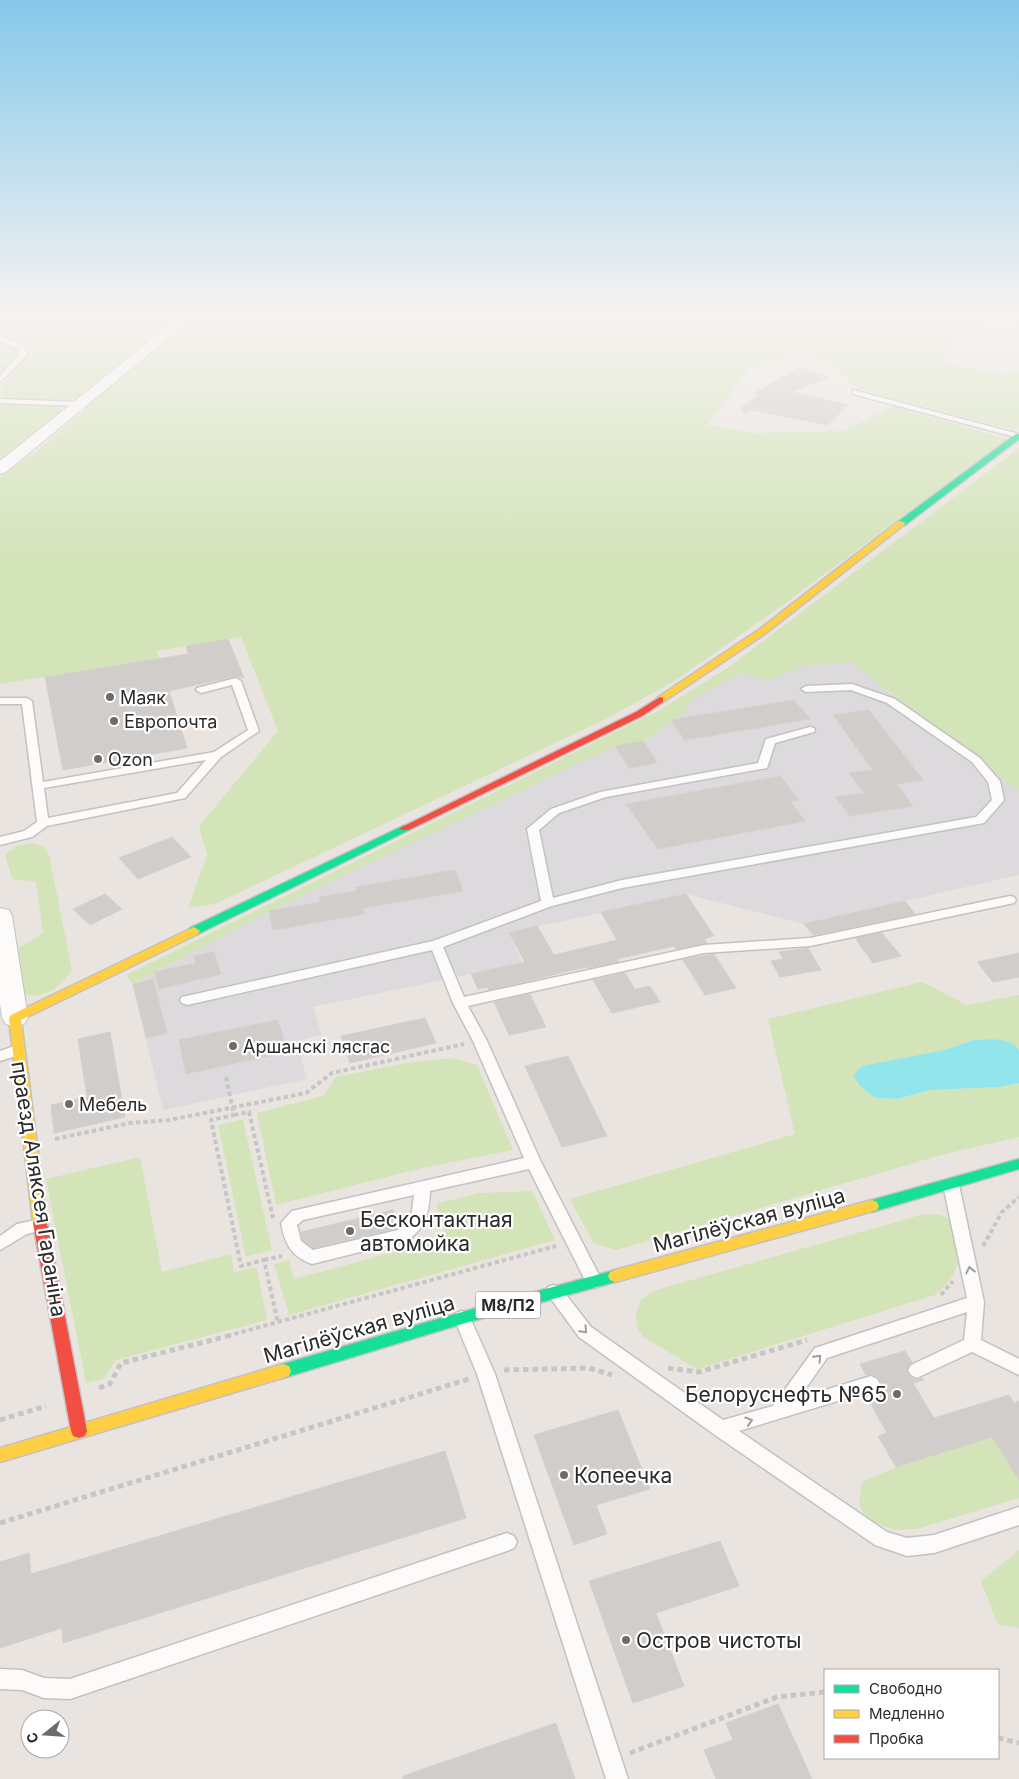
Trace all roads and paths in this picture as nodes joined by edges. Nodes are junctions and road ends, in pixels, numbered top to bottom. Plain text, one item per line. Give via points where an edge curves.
1 (92, 394) edge
2 (863, 394) edge
3 (0, 401) edge
4 (80, 404) junction
5 (1018, 436) edge
6 (0, 469) edge
7 (806, 689) dead end
8 (201, 690) dead end
9 (0, 701) edge
10 (810, 730) dead end
11 (217, 755) junction
12 (38, 786) junction
13 (43, 823) junction
14 (0, 841) edge
15 (1010, 900) dead end
16 (548, 903) junction
17 (0, 916) edge
18 (436, 945) junction
19 (187, 1000) dead end
20 (460, 1003) junction
21 (15, 1018) junction
22 (480, 1041) junction
23 (17, 1050) junction
24 (0, 1056) edge
25 (226, 1077) dead end
26 (232, 1108) junction
27 (234, 1115) junction
28 (30, 1145) junction
29 (533, 1162) junction
30 (1019, 1164) edge
31 (951, 1185) junction
32 (422, 1186) junction
33 (1019, 1197) edge
34 (40, 1225) junction
35 (276, 1227) dead end
36 (574, 1241) junction
37 (0, 1244) edge
38 (280, 1246) dead end
39 (967, 1259) junction
40 (264, 1260) junction
41 (594, 1281) junction
42 (554, 1292) junction
43 (931, 1299) dead end
44 (976, 1302) junction
45 (462, 1318) junction
46 (278, 1323) junction
47 (810, 1339) dead end
48 (972, 1344) junction
49 (1019, 1367) edge
50 (638, 1370) junction
51 (917, 1370) dead end
52 (486, 1374) junction
53 (871, 1384) dead end
54 (73, 1396) junction
55 (779, 1411) junction
56 (0, 1420) edge
57 (721, 1429) junction
58 (80, 1431) junction
59 (0, 1455) edge
60 (1019, 1516) edge
61 (0, 1523) edge
62 (508, 1542) dead end
63 (0, 1679) edge
64 (824, 1692) edge
65 (999, 1738) edge
66 (1019, 1743) edge
67 (611, 1761) junction
68 (617, 1779) edge

1 - 4 street
2 - 5 lane
3 - 4 lane
4 - 6 street
5 - 21 street via 838,570 763,631 638,714
7 - 16 lane via 852,687 891,701 976,760 994,781 998,800 980,820 622,884
8 - 11 lane via 236,681 254,731
9 - 12 lane via 27,701
10 - 16 lane via 770,741 764,766 604,794 555,811 533,829
11 - 12 lane
11 - 13 lane via 181,796
12 - 13 lane
13 - 14 lane via 28,834
15 - 20 lane via 810,942 704,949
16 - 18 lane
17 - 21 street, праезд Аляксея Гараніна
18 - 19 lane
18 - 20 lane
20 - 22 lane
21 - 23 street, праезд Аляксея Гараніна
22 - 26 path via 332,1073 306,1093
22 - 29 lane
23 - 24 lane
23 - 28 street, праезд Аляксея Гараніна
25 - 26 path
26 - 27 path
26 - 28 path via 169,1120 130,1123
27 - 35 path via 248,1112
27 - 40 path via 211,1120 241,1266
28 - 34 street, праезд Аляксея Гараніна
29 - 32 lane
29 - 36 lane
30 - 31 street, Магілёўская вуліца / М8/П2
31 - 39 lane
31 - 41 street, Магілёўская вуліца / М8/П2
32 - 32 lane via 298,1215 289,1223 293,1242 300,1252 312,1257 402,1235 414,1228 420,1218
33 - 39 path via 995,1223 981,1250
34 - 37 lane via 23,1229
34 - 54 street, праезд Аляксея Гараніна
36 - 41 lane
36 - 46 path
38 - 40 path via 282,1256
39 - 43 path via 958,1264 953,1281 940,1296
44 -> 39 lane
40 - 46 path
41 - 42 street, Магілёўская вуліца / М8/П2
42 - 45 street, Магілёўская вуліца / М8/П2
42 -> 50 lane via 585,1332
44 - 48 lane
55 -> 44 lane via 821,1353
45 - 52 lane
45 - 58 street, Магілёўская вуліца / М8/П2
46 - 54 path via 121,1363 110,1384
47 - 50 path via 699,1372 652,1366
48 - 49 lane
48 - 51 lane
50 - 52 path via 618,1377 589,1368 508,1369
50 - 57 lane
52 - 61 path
52 - 67 lane
53 - 55 lane
54 - 56 path
54 - 58 street, праезд Аляксея Гараніна
57 -> 55 lane
57 - 60 lane via 882,1540 907,1547 934,1544
58 - 59 street, Магілёўская вуліца / М8/П2
62 - 63 lane via 70,1689 44,1688 22,1680
64 - 67 path via 777,1698
65 - 66 path
67 - 68 lane

